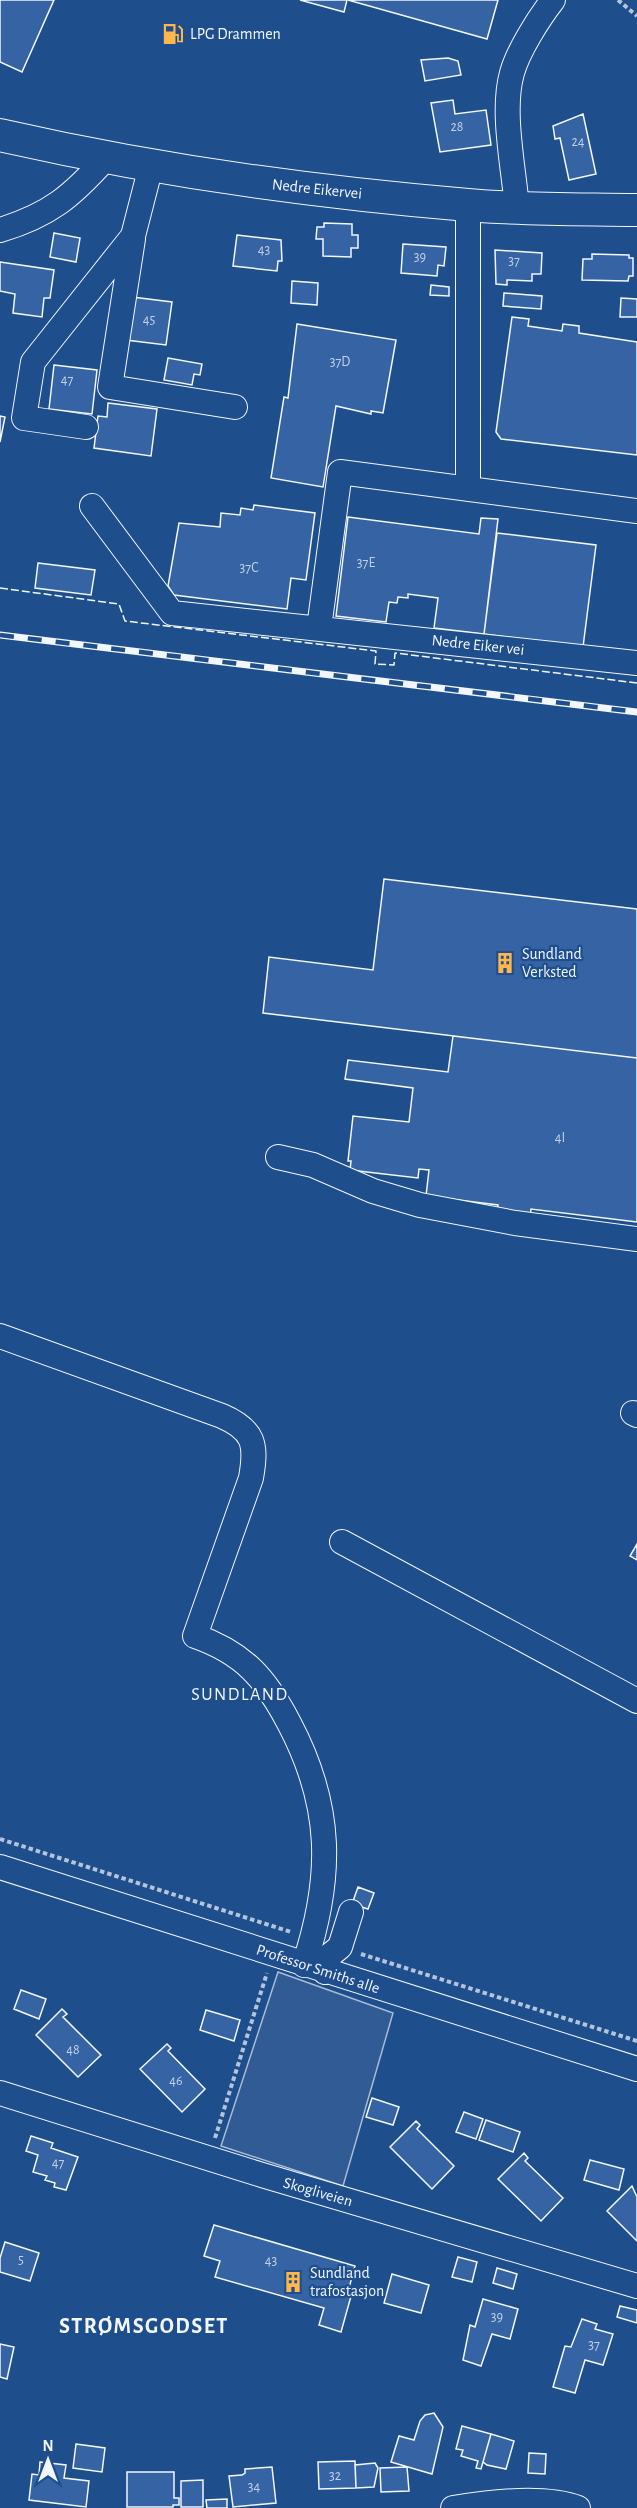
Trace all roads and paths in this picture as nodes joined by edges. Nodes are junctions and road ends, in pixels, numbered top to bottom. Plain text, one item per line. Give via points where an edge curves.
1 (553, 0) edge
2 (618, 0) edge
3 (637, 16) edge
4 (0, 135) edge
5 (106, 158) junction
6 (151, 166) junction
7 (468, 205) junction
8 (517, 208) junction
9 (637, 210) edge
10 (0, 230) edge
11 (133, 236) junction
12 (235, 407) dead end
13 (86, 427) dead end
14 (468, 489) junction
15 (92, 506) dead end
16 (637, 511) edge
17 (319, 628) junction
18 (637, 663) edge
19 (278, 1157) dead end
20 (637, 1239) edge
21 (0, 1336) edge
22 (342, 1542) dead end
23 (637, 1701) edge
24 (0, 1867) edge
25 (351, 1912) dead end
26 (272, 1955) junction
27 (314, 1969) junction
28 (637, 2069) edge
29 (0, 2093) edge
30 (209, 2159) junction
31 (637, 2286) edge
32 (453, 2508) edge
33 (578, 2508) edge

1 - 8 street via 512,73 508,106
2 - 3 path
4 - 5 main road, Nedre Eikervei
5 - 6 main road, Nedre Eikervei
5 - 10 street via 75,193 56,206
6 - 7 main road, Nedre Eikervei via 253,182
6 - 11 street
7 - 8 main road, Nedre Eikervei
7 - 14 street
8 - 9 main road, Nedre Eikervei
11 - 12 street via 110,387
11 - 13 street via 33,362 24,418
14 - 16 street
14 - 17 street via 340,472
15 - 17 street, Nedre Eiker vei via 172,613
17 - 18 street, Nedre Eiker vei
19 - 20 street via 313,1165 373,1191 420,1205 515,1223
21 - 27 street via 229,1419 246,1430 252,1442 251,1478 195,1636 251,1666 282,1707 312,1769 322,1818 323,1877 312,1939
22 - 23 street
24 - 26 street, Professor Smiths alle
25 - 27 street via 340,1947
26 - 27 street, Professor Smiths alle
26 - 30 path
27 - 28 street, Professor Smiths alle
29 - 30 street, Skogliveien
30 - 31 street, Skogliveien
32 - 33 street via 487,2503 563,2503

